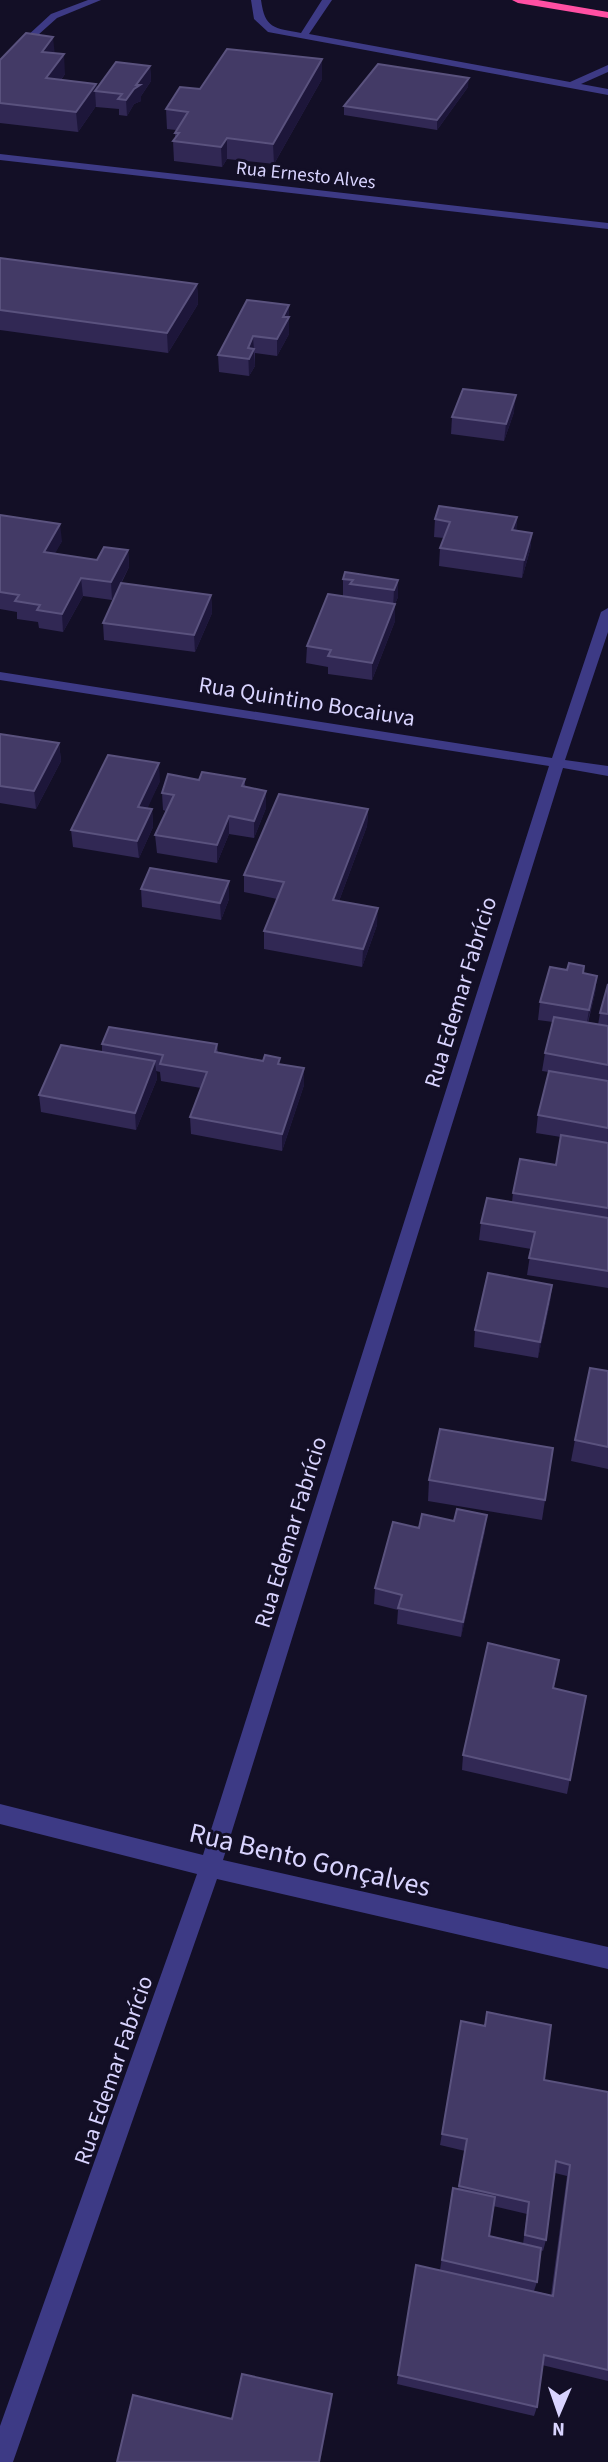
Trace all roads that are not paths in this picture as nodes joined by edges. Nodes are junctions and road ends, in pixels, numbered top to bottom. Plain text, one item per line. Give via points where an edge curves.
1 (96, 0) edge
2 (256, 0) edge
3 (327, 0) edge
4 (518, 0) edge
5 (608, 15) edge
6 (303, 36) junction
7 (0, 65) edge
8 (608, 68) edge
9 (571, 85) junction
10 (608, 92) edge
11 (0, 157) edge
12 (608, 226) edge
13 (608, 612) edge
14 (0, 676) edge
15 (557, 763) junction
16 (608, 771) edge
17 (0, 1814) edge
18 (211, 1867) junction
19 (608, 1958) edge
20 (0, 2462) edge

1 - 7 street via 54,16
2 - 6 street via 261,23 271,30
3 - 6 street
4 - 5 highway
6 - 9 street
8 - 9 street
9 - 10 street
11 - 12 street, Rua Ernesto Alves
13 - 15 street, Rua Edemar Fabrício
14 - 15 street, Rua Quintino Bocaiuva
15 - 16 street, Rua Quintino Bocaiuva
15 - 18 street, Rua Edemar Fabrício
17 - 18 street, Rua Bento Gonçalves
18 - 19 street, Rua Bento Gonçalves
18 - 20 street, Rua Edemar Fabrício

